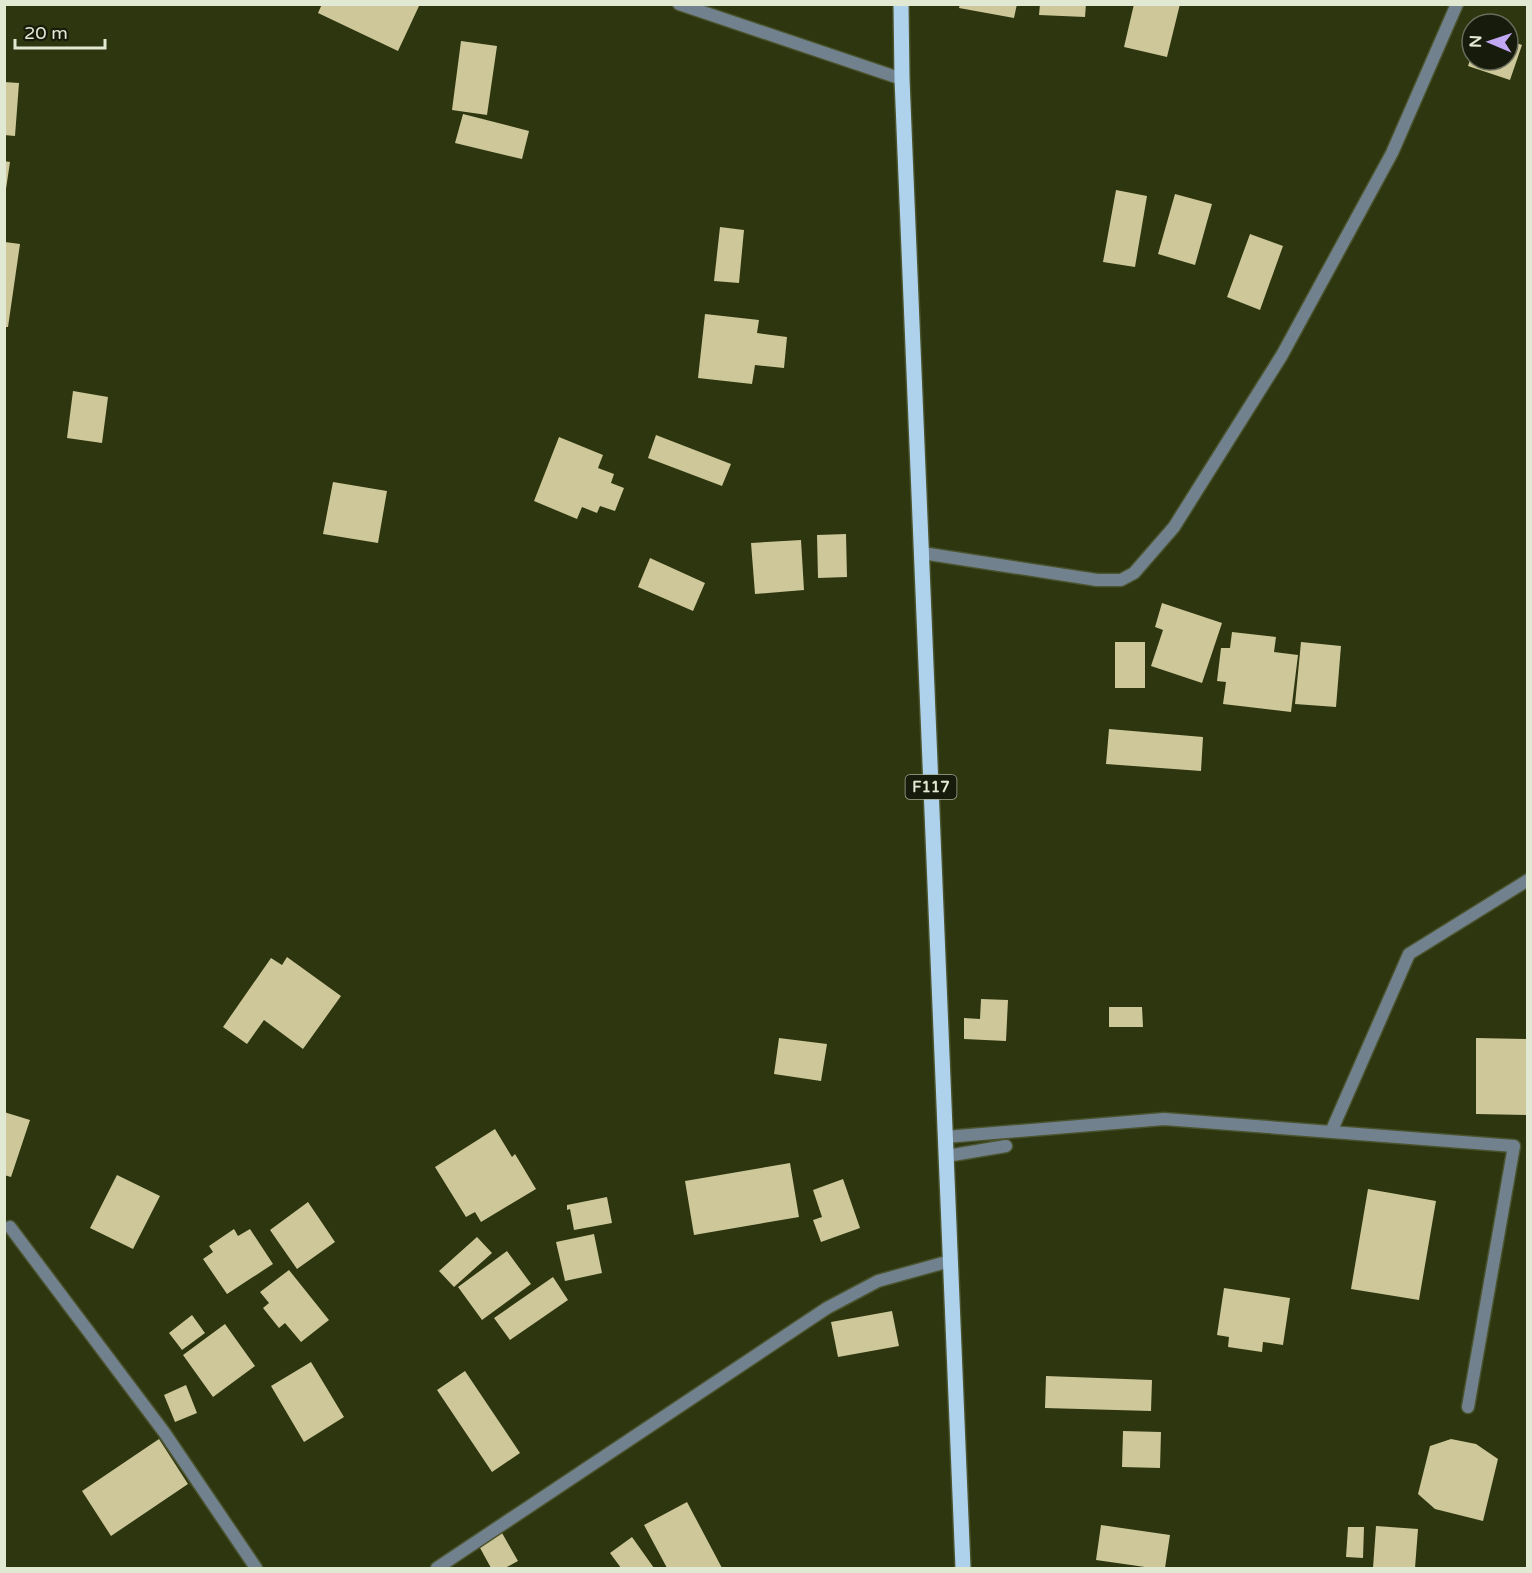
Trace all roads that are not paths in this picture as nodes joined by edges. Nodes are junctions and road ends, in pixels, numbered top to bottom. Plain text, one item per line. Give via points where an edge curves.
1 (679, 4) edge
2 (901, 4) edge
3 (1457, 4) edge
4 (902, 80) junction
5 (922, 553) junction
6 (1527, 880) edge
7 (1331, 1132) junction
8 (945, 1137) junction
9 (1006, 1146) dead end
10 (10, 1227) dead end
11 (950, 1261) junction
12 (1468, 1407) dead end
13 (445, 1566) edge
14 (256, 1569) edge
15 (963, 1569) edge

1 - 4 street
2 - 4 main road, F117
3 - 5 street via 1392,153 1282,355 1174,527 1134,573 1122,580 1097,580
4 - 5 main road, F117
5 - 8 main road, F117
6 - 7 street via 1409,954
7 - 8 street via 1164,1119
7 - 12 street via 1514,1146
8 - 9 street via 947,1156
8 - 11 main road, F117
10 - 14 street via 164,1432
11 - 13 street via 878,1281 827,1308
11 - 15 main road, F117

